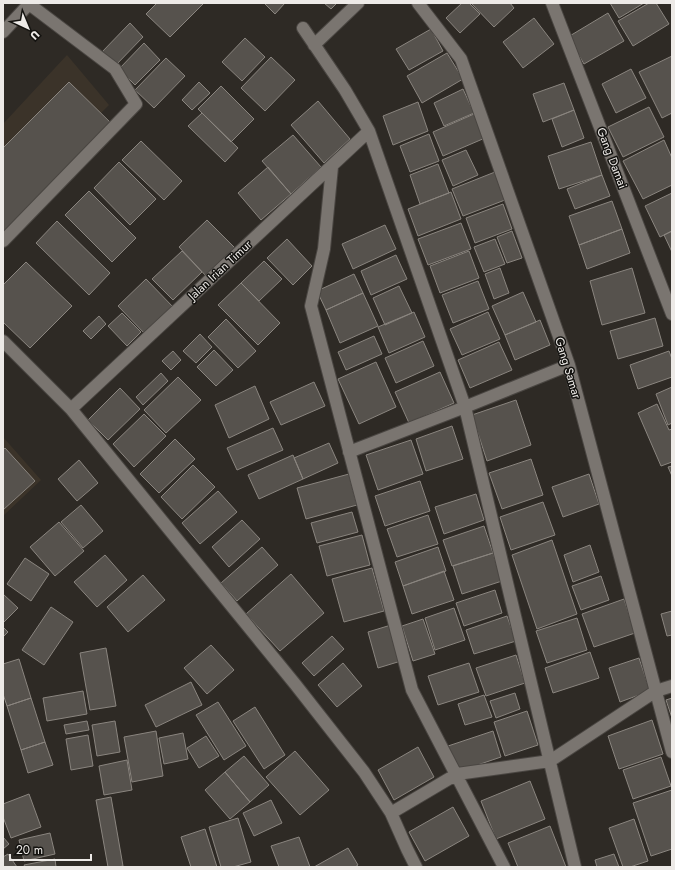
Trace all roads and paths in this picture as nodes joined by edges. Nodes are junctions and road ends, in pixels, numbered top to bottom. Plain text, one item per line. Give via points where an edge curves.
1 (29, 3) edge
2 (358, 3) edge
3 (418, 3) edge
4 (552, 3) edge
5 (303, 28) dead end
6 (3, 32) edge
7 (314, 45) junction
8 (369, 132) junction
9 (332, 167) junction
10 (3, 241) edge
11 (672, 314) edge
12 (3, 341) edge
13 (569, 365) junction
14 (465, 406) junction
15 (72, 409) junction
16 (349, 452) junction
17 (672, 686) edge
18 (656, 691) junction
19 (672, 752) edge
20 (550, 761) junction
21 (457, 774) junction
22 (391, 813) junction
23 (416, 867) edge
24 (504, 867) edge
25 (575, 867) edge

1 - 6 street
1 - 10 street via 115,69 136,104
2 - 7 street
3 - 13 street, Gang Samar via 461,59
4 - 11 street, Gang Damai
5 - 7 street
7 - 8 street via 345,90
8 - 9 street, Jalan Irian Timur
8 - 14 street
9 - 15 street, Jalan Irian Timur
9 - 16 street via 324,249 311,306
12 - 15 street
13 - 14 street
13 - 18 street, Gang Samar
14 - 16 street
14 - 20 street
15 - 22 street via 296,684 364,772
16 - 21 street via 412,690
17 - 18 street
18 - 19 street, Gang Samar
18 - 20 street
20 - 21 street
20 - 25 street
21 - 22 street
21 - 24 street
22 - 23 street

